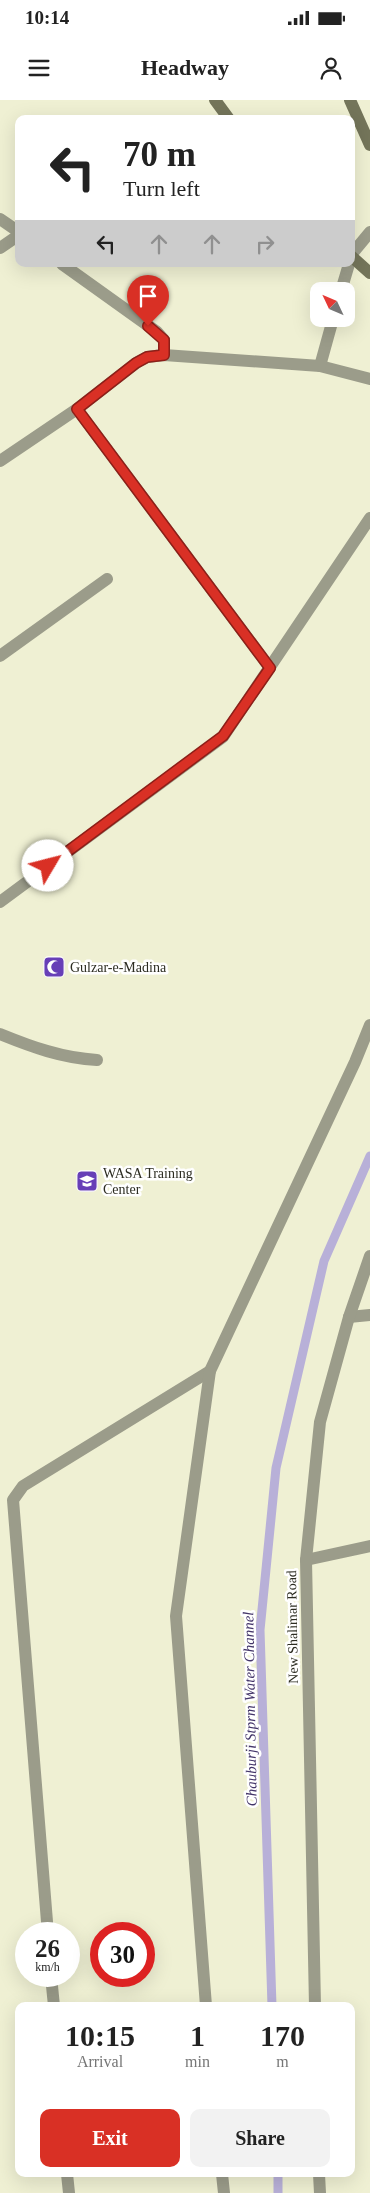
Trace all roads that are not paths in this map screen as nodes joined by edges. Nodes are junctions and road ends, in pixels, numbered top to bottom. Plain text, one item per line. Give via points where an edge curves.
1 (215, 100) edge
2 (350, 100) edge
3 (226, 115) edge
4 (370, 145) edge
5 (0, 220) edge
6 (15, 231) edge
7 (370, 232) edge
8 (15, 237) edge
9 (0, 248) edge
10 (355, 251) edge
11 (355, 260) edge
12 (66, 267) edge
13 (348, 267) edge
14 (370, 273) edge
15 (344, 282) edge
16 (331, 328) edge
17 (164, 355) junction
18 (320, 366) junction
19 (370, 379) edge
20 (77, 409) junction
21 (0, 461) edge
22 (370, 518) edge
23 (107, 579) dead end
24 (0, 656) edge
25 (270, 668) junction
26 (0, 902) edge
27 (370, 1024) edge
28 (0, 1034) edge
29 (97, 1060) dead end
30 (370, 1256) edge
31 (370, 1315) edge
32 (349, 1317) junction
33 (210, 1371) junction
34 (370, 1546) edge
35 (306, 1560) junction
36 (47, 1922) edge
37 (52, 1987) edge
38 (54, 2002) edge
39 (206, 2002) edge
40 (315, 2002) edge
41 (67, 2177) edge
42 (222, 2177) edge
43 (319, 2177) edge
44 (69, 2193) edge
45 (224, 2193) edge
46 (320, 2193) edge

1 - 3 main road
2 - 4 main road
5 - 6 street
7 - 10 street
8 - 9 street
11 - 14 main road
12 - 17 street via 157,332 164,340
13 - 15 street
16 - 18 street
17 - 18 street
17 - 20 street via 147,357 136,363
18 - 19 street
20 - 21 street
20 - 25 street
22 - 25 street
23 - 24 street
25 - 26 street via 223,736
27 - 33 street
28 - 29 street via 49,1053
30 - 32 street, New Shalimar Road
31 - 32 street
32 - 35 street, New Shalimar Road via 320,1422
33 - 36 street via 23,1486 13,1500
33 - 39 street via 176,1616
34 - 35 street
35 - 40 street, New Shalimar Road
37 - 38 street
41 - 44 street
42 - 45 street
43 - 46 street

